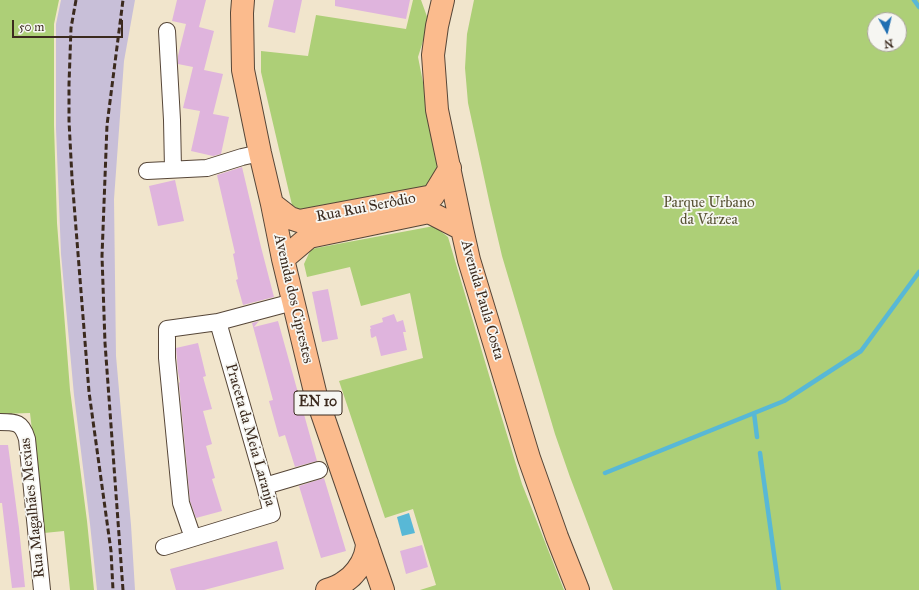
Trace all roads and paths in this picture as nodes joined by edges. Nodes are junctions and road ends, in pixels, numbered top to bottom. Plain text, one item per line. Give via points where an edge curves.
1 (243, 0) edge
2 (442, 0) edge
3 (167, 31) dead end
4 (260, 153) junction
5 (450, 168) junction
6 (172, 170) junction
7 (147, 171) dead end
8 (272, 204) junction
9 (462, 229) junction
10 (283, 260) junction
11 (293, 302) junction
12 (218, 322) junction
13 (0, 422) edge
14 (320, 470) dead end
15 (265, 486) junction
16 (193, 538) junction
17 (367, 543) junction
18 (164, 547) dead end
19 (335, 587) edge
20 (42, 590) edge
21 (383, 590) edge
22 (578, 590) edge

1 - 4 main road, Avenida dos Ciprestes / EN 10 via 243,70
2 - 5 main road, Avenida Paula Costa via 433,55 437,110
3 - 6 street
4 - 6 street via 207,168
4 - 8 main road, Avenida dos Ciprestes / EN 10
5 - 8 main road, Rua Rui Serôdio via 433,196 298,221
5 - 9 main road, Avenida Paula Costa
6 - 7 street
8 - 10 main road, Avenida dos Ciprestes / EN 10
9 - 10 main road, Rua Rui Serôdio via 429,212 310,238
9 - 22 main road, Avenida Paula Costa via 529,458
10 - 11 main road, Avenida dos Ciprestes / EN 10
11 - 12 street
11 - 17 main road, Avenida dos Ciprestes / EN 10 via 316,396
12 - 15 street, Praceta da Meia Laranja
12 - 16 street via 167,330 167,358 181,503
13 - 20 street, Rua Magalhães Mexias via 18,423 27,439
14 - 15 street
15 - 16 street, Praceta da Meia Laranja via 272,514
16 - 18 street, Praceta da Meia Laranja
17 - 19 main road via 361,563 350,578
17 - 21 main road, Avenida dos Ciprestes / EN 10

